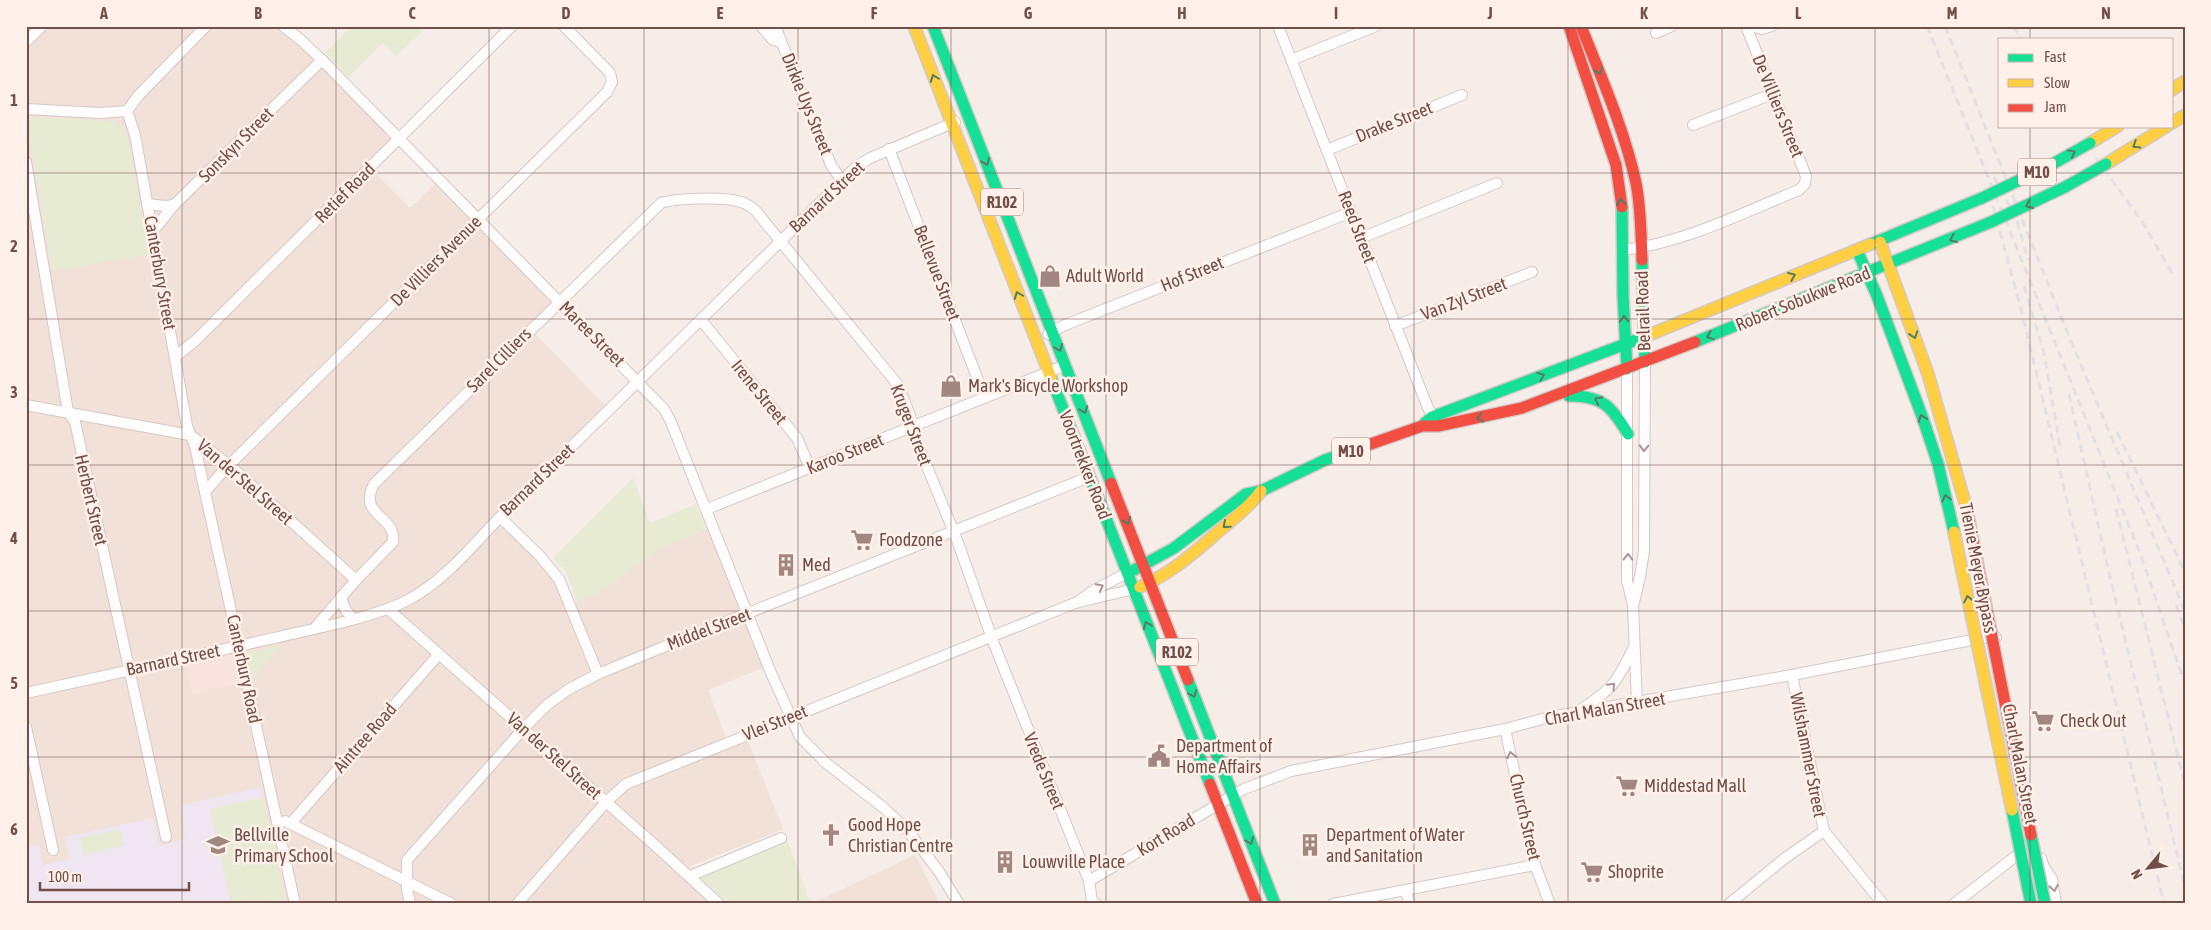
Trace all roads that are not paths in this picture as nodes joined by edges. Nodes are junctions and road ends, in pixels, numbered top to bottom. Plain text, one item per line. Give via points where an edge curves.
1 (42, 26) edge
2 (206, 26) edge
3 (283, 26) edge
4 (512, 26) edge
5 (564, 26) edge
6 (761, 26) edge
7 (775, 26) edge
8 (914, 26) edge
9 (933, 26) edge
10 (1278, 26) edge
11 (1376, 26) edge
12 (1569, 26) edge
13 (1581, 26) edge
14 (1672, 26) edge
15 (1746, 26) edge
16 (1751, 26) edge
17 (1772, 26) edge
18 (1656, 33) dead end
19 (26, 42) edge
20 (781, 42) junction
21 (322, 60) junction
22 (1291, 60) junction
23 (2185, 81) edge
24 (2174, 89) edge
25 (1772, 94) junction
26 (1462, 95) dead end
27 (26, 109) edge
28 (127, 111) junction
29 (2185, 115) edge
30 (968, 117) junction
31 (2174, 122) edge
32 (952, 123) junction
33 (1693, 125) dead end
34 (2115, 128) edge
35 (2164, 128) edge
36 (399, 139) junction
37 (889, 149) junction
38 (1326, 150) junction
39 (26, 162) edge
40 (842, 181) junction
41 (1497, 183) dead end
42 (147, 204) junction
43 (174, 205) junction
44 (1351, 212) junction
45 (149, 215) junction
46 (479, 219) junction
47 (152, 232) junction
48 (1361, 238) junction
49 (780, 240) junction
50 (1880, 242) junction
51 (1641, 248) junction
52 (1623, 250) junction
53 (1857, 250) junction
54 (1889, 265) junction
55 (1532, 272) dead end
56 (1867, 273) junction
57 (559, 301) junction
58 (701, 320) junction
59 (1395, 326) junction
60 (1053, 331) junction
61 (1644, 336) junction
62 (1036, 341) junction
63 (1626, 344) junction
64 (175, 356) junction
65 (1645, 362) junction
66 (1066, 365) junction
67 (1627, 369) junction
68 (1048, 372) junction
69 (639, 381) junction
70 (1552, 397) junction
71 (986, 398) junction
72 (26, 405) edge
73 (68, 412) junction
74 (1436, 421) junction
75 (913, 426) junction
76 (1628, 434) junction
77 (190, 435) junction
78 (228, 465) junction
79 (810, 468) junction
80 (1089, 477) junction
81 (1261, 491) junction
82 (205, 492) junction
83 (707, 509) junction
84 (500, 517) junction
85 (954, 531) junction
86 (1144, 565) junction
87 (1128, 573) junction
88 (356, 580) junction
89 (1151, 583) junction
90 (1134, 589) junction
91 (341, 597) junction
92 (1075, 604) junction
93 (1633, 605) junction
94 (388, 609) junction
95 (748, 614) junction
96 (352, 618) junction
97 (314, 629) junction
98 (991, 638) junction
99 (1982, 638) junction
100 (239, 646) junction
101 (1634, 646) junction
102 (440, 654) junction
103 (129, 669) junction
104 (598, 674) junction
105 (1792, 675) junction
106 (26, 693) edge
107 (1637, 704) junction
108 (1575, 713) junction
109 (790, 717) junction
110 (26, 727) edge
111 (523, 729) junction
112 (1505, 729) junction
113 (1233, 796) junction
114 (606, 802) junction
115 (1218, 805) junction
116 (277, 818) junction
117 (290, 823) junction
118 (1824, 831) junction
119 (166, 837) dead end
120 (781, 838) dead end
121 (2036, 842) junction
122 (53, 850) dead end
123 (2022, 851) junction
124 (1535, 864) junction
125 (690, 876) junction
126 (407, 881) junction
127 (1089, 882) junction
128 (1405, 890) junction
129 (956, 902) edge
130 (1094, 902) edge
131 (295, 904) edge
132 (410, 904) edge
133 (452, 904) edge
134 (517, 904) edge
135 (718, 904) edge
136 (1257, 904) edge
137 (1275, 904) edge
138 (1333, 904) edge
139 (1410, 904) edge
140 (1550, 904) edge
141 (1729, 904) edge
142 (1883, 904) edge
143 (1954, 904) edge
144 (2032, 904) edge
145 (2045, 904) edge
146 (2056, 904) edge

1 - 19 street
2 - 28 street
3 - 21 street, Maree Street
4 - 36 street, Retief Road
5 - 46 street, De Villiers Avenue via 610,73 610,88
6 - 20 street via 773,40
7 - 20 street, Dirkie Uys Street
32 -> 8 main road, Voortrekker Road / R102
9 - 30 main road, Voortrekker Road / R102
10 - 22 street, Reed Street
11 - 22 street
52 -> 12 main road, Belrail Road via 1622,205 1616,165
13 -> 51 main road, Belrail Road via 1630,158 1636,184
14 - 18 street
15 - 25 street, De Villiers Street
16 - 17 street via 1762,30
20 - 40 street, Dirkie Uys Street via 831,165
21 - 36 street, Maree Street
21 - 43 street, Sonskyn Street
22 - 38 street, Reed Street
23 - 24 main road
25 - 33 street
25 - 51 street, De Villiers Street via 1806,176 1804,186 1675,240
26 - 38 street, Drake Street
27 - 28 street via 100,113
28 - 42 street, Canterbury Street via 135,135
29 - 31 main road
30 - 32 street, Barnard Street
30 -> 60 main road, Voortrekker Road / R102
32 - 37 street, Barnard Street
62 -> 32 main road, Voortrekker Road / R102
50 -> 34 main road, Robert Sobukwe Road / M10, bridge via 2049,166
35 -> 54 main road, Robert Sobukwe Road / M10, bridge via 2066,187
36 - 46 street, Maree Street
36 - 64 street, Retief Road via 196,340
37 - 40 street, Barnard Street via 863,161
37 - 71 street, Bellevue Street
38 - 44 street, Reed Street
39 - 73 street, Herbert Street
40 - 49 street, Barnard Street
41 - 48 street
42 - 43 street
42 - 45 street, Canterbury Street
43 - 45 street
43 - 47 street, Sonskyn Street
44 - 48 street, Reed Street
44 - 60 street, Hof Street
45 - 47 street, Canterbury Street
46 - 57 street, Maree Street
46 - 78 street, De Villiers Avenue
47 - 64 street, Canterbury Street
48 - 59 street, Reed Street
49 - 57 street, Sarel Cilliers via 745,203 735,200 672,200 657,206
49 - 58 street, Barnard Street
49 - 75 street, Kruger Street via 894,379
50 - 53 main road, Robert Sobukwe Road / M10
50 - 54 main road, Tienie Meyer Bypass
51 - 52 street
51 - 61 main road, Belrail Road
63 -> 52 main road, Belrail Road
53 - 56 main road, Tienie Meyer Bypass
61 -> 53 main road, Robert Sobukwe Road / M10
54 - 56 main road, Robert Sobukwe Road / M10
54 -> 145 main road, Tienie Meyer Bypass, bridge via 1940,409 1967,510
55 - 59 street, Van Zyl Street
56 -> 65 main road, Robert Sobukwe Road / M10
144 -> 56 main road, Tienie Meyer Bypass, bridge via 1938,464
57 - 69 street, Maree Street
57 - 88 street, Sarel Cilliers via 374,484 369,502 391,528 393,542
58 - 69 street, Barnard Street
58 - 79 street, Irene Street via 797,438
59 - 74 street, Reed Street
60 - 62 street, Hof Street
60 -> 66 main road, Voortrekker Road / R102
61 - 63 main road, Robert Sobukwe Road / M10
61 - 65 main road, Belrail Road
62 - 68 main road, Voortrekker Road / R102
63 - 67 main road, Belrail Road
74 -> 63 main road, Robert Sobukwe Road / M10
64 - 77 street, Canterbury Street
65 - 67 main road, Robert Sobukwe Road / M10
65 -> 93 street, Belrail Road via 1644,551
66 - 68 street, Karoo Street
66 -> 86 main road, Voortrekker Road / R102
67 - 70 main road, Robert Sobukwe Road / M10
67 - 76 street, Belrail Road
68 - 71 street, Karoo Street
68 - 80 main road, Voortrekker Road / R102
69 - 83 street, Maree Street via 668,415
69 - 84 street, Barnard Street
70 -> 74 main road, Robert Sobukwe Road / M10 via 1522,408
76 -> 70 main road via 1612,409 1597,398 1581,395
71 - 75 street, Karoo Street
72 - 73 street, Van der Stel Street
73 - 77 street, Van der Stel Street
73 - 103 street, Herbert Street via 75,422
74 - 81 main road, Robert Sobukwe Road / M10 via 1326,460
75 - 79 street, Karoo Street
75 - 85 street, Kruger Street
93 -> 76 street, Belrail Road via 1627,581
77 - 78 street, Van der Stel Street
77 - 82 street, Canterbury Road
78 - 82 street, De Villiers Avenue
78 - 88 street, Van der Stel Street
79 - 83 street, Karoo Street
80 - 85 street, Middel Street
80 - 87 main road, Voortrekker Road / R102
81 - 86 main road, Robert Sobukwe Road / M10 via 1246,494 1174,548
81 -> 89 main road, Robert Sobukwe Road / M10 via 1252,504 1204,546
82 - 100 street, Canterbury Road
83 - 95 street, Maree Street
84 - 94 street, Barnard Street via 458,561 426,588
84 - 104 street via 559,579
85 - 95 street, Middel Street
85 - 98 street, Kruger Street
86 - 87 main road, Robert Sobukwe Road / M10
86 - 89 main road, Voortrekker Road / R102
87 - 90 main road, Voortrekker Road / R102
92 -> 87 street, Vlei Street
88 - 91 street, Sarel Cilliers
89 - 90 main road, Robert Sobukwe Road / M10
89 -> 113 main road, Voortrekker Road / R102
90 - 92 street, Vlei Street
115 -> 90 main road, Voortrekker Road / R102
91 - 96 street
91 - 97 street, Sarel Cilliers
92 - 98 street, Vlei Street
93 - 101 street, Belrail Road
94 - 96 street, Barnard Street
94 - 102 street, Van der Stel Street
95 - 104 street, Middel Street
95 - 109 street, Maree Street
96 - 97 street, Barnard Street
97 - 100 street, Barnard Street
98 - 109 street, Vlei Street
98 - 127 street, Vrede Street
99 - 105 street, Charl Malan Street
99 - 121 street, Charl Malan Street via 1996,636
99 - 123 street, Charl Malan Street
100 - 103 street, Barnard Street
100 - 116 street, Canterbury Road
101 - 107 street, Belrail Road
108 -> 101 street via 1611,688
102 - 111 street, Van der Stel Street
102 - 117 street, Aintree Road
103 - 106 street, Barnard Street
103 - 119 street, Herbert Street
104 - 111 street, Middel Street via 547,704
105 - 107 street, Charl Malan Street
105 - 118 street, Wilshammer Street
107 - 108 street, Charl Malan Street
108 - 112 street, Charl Malan Street
109 - 114 street, Vlei Street via 633,781
109 - 129 street, Maree Street via 800,738 816,754 908,831 940,873
110 - 122 street
111 - 114 street, Van der Stel Street
111 - 126 street, Middel Street via 407,860
112 - 113 street, Charl Malan Street via 1291,771
124 -> 112 street, Church Street
113 - 115 street, Kort Road
113 -> 137 main road, Voortrekker Road / R102
114 - 125 street, Van der Stel Street
114 - 134 street, Vlei Street
115 - 127 street, Kort Road
115 - 136 main road, Voortrekker Road / R102
116 - 117 street
116 - 131 street, Canterbury Road
117 - 126 street
118 - 141 street
118 - 142 street, Wilshammer Street
120 - 125 street
121 - 123 street
121 -> 146 street, Charl Malan Street via 2044,868 2052,879
123 - 143 street
123 - 144 street, Charl Malan Street
124 - 128 street
124 - 140 street, Church Street
125 - 135 street, Van der Stel Street
126 - 132 street, Middel Street
126 - 133 street
127 - 130 street, Vrede Street
128 - 138 street
128 - 139 street

